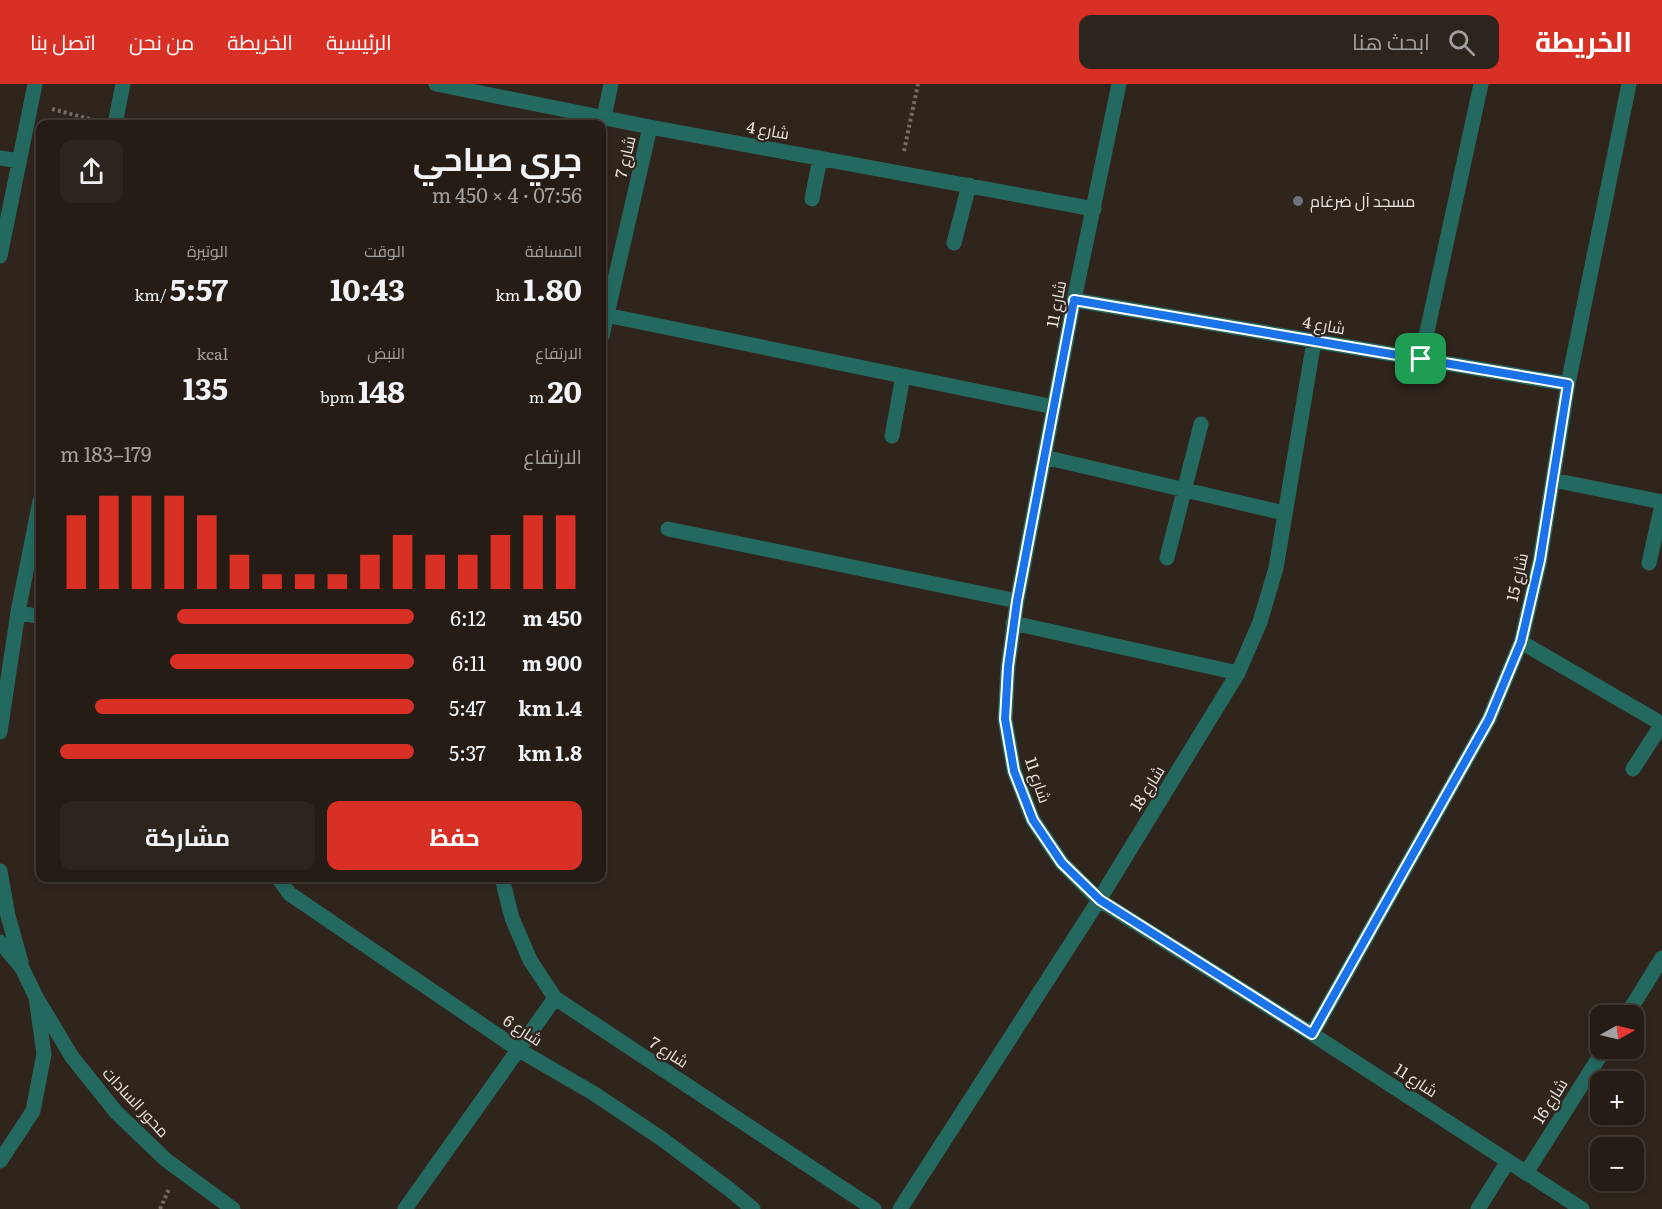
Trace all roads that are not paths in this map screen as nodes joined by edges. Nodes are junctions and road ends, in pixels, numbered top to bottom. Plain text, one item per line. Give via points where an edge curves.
1 (35, 84) edge
2 (123, 84) edge
3 (436, 84) edge
4 (610, 84) edge
5 (1119, 84) edge
6 (1481, 84) edge
7 (1629, 84) edge
8 (604, 117) junction
9 (109, 120) edge
10 (651, 127) junction
11 (0, 158) edge
12 (820, 158) junction
13 (19, 161) junction
14 (969, 185) junction
15 (812, 198) dead end
16 (1094, 209) junction
17 (954, 243) dead end
18 (0, 256) edge
19 (1074, 300) junction
20 (606, 315) joint
21 (1314, 341) junction
22 (1421, 359) junction
23 (903, 376) junction
24 (1568, 384) junction
25 (1054, 407) junction
26 (1201, 424) dead end
27 (892, 436) dead end
28 (1044, 457) junction
29 (1553, 480) junction
30 (1185, 490) junction
31 (1662, 504) edge
32 (1284, 513) junction
33 (36, 521) edge
34 (668, 529) dead end
35 (1167, 558) dead end
36 (1649, 563) dead end
37 (1017, 601) junction
38 (18, 612) junction
39 (36, 616) edge
40 (1013, 623) junction
41 (1521, 642) junction
42 (1238, 673) junction
43 (1662, 724) edge
44 (0, 732) edge
45 (1633, 769) dead end
46 (0, 871) edge
47 (281, 882) edge
48 (503, 882) edge
49 (1100, 900) junction
50 (0, 942) edge
51 (1660, 967) edge
52 (22, 968) junction
53 (36, 997) junction
54 (555, 998) junction
55 (1634, 1005) edge
56 (1312, 1034) junction
57 (519, 1050) junction
58 (1598, 1059) edge
59 (0, 1161) edge
60 (1508, 1161) junction
61 (1526, 1173) junction
62 (233, 1209) edge
63 (405, 1209) edge
64 (753, 1209) edge
65 (874, 1209) edge
66 (900, 1209) edge
67 (1478, 1209) edge
68 (1582, 1209) edge

1 - 13 street
2 - 9 street
3 - 8 street, شارع 4
4 - 8 street
5 - 16 street, شارع 11
6 - 22 street
7 - 24 street, شارع 15
8 - 10 street, شارع 4
10 - 12 street, شارع 4
10 - 20 street, شارع 7
11 - 13 street
12 - 14 street, شارع 4
12 - 15 street
13 - 18 street
14 - 16 street, شارع 4
14 - 17 street
16 - 19 street, شارع 11
19 - 21 street, شارع 4
19 - 25 street, شارع 11
20 - 23 street
21 - 22 street, شارع 4
21 - 32 street, شارع 18
22 - 24 street, شارع 4
23 - 25 street
23 - 27 street
24 - 29 street, شارع 15
25 - 28 street, شارع 11
26 - 30 street
28 - 30 street
28 - 37 street, شارع 11
29 - 31 street
29 - 41 street, شارع 15
30 - 32 street
30 - 35 street
31 - 36 street
32 - 42 street, شارع 18 via 1276,568 1260,622
33 - 38 street
34 - 37 street
37 - 40 street, شارع 11
38 - 39 street
38 - 44 street
40 - 42 street
40 - 49 street, شارع 11 via 1005,719 1014,771 1033,820 1062,863
41 - 43 street
41 - 56 street, شارع 15 via 1489,719
42 - 49 street, شارع 18
43 - 45 street
46 - 52 street
47 - 57 street, شارع 6 via 290,894
48 - 54 street, شارع 7 via 512,918 530,960
49 - 56 street, شارع 11
49 - 66 street, شارع 18
50 - 52 street
51 - 55 street
52 - 53 street
53 - 59 street via 44,1054 33,1111
53 - 62 street, محور السادات via 72,1057 116,1112 166,1160
54 - 57 street
54 - 65 street, شارع 7
56 - 60 street, شارع 11
57 - 63 street
57 - 64 street, شارع 6 via 662,1139
58 - 61 street, شارع 16
60 - 61 street, شارع 11
60 - 67 street
61 - 68 street, شارع 11

